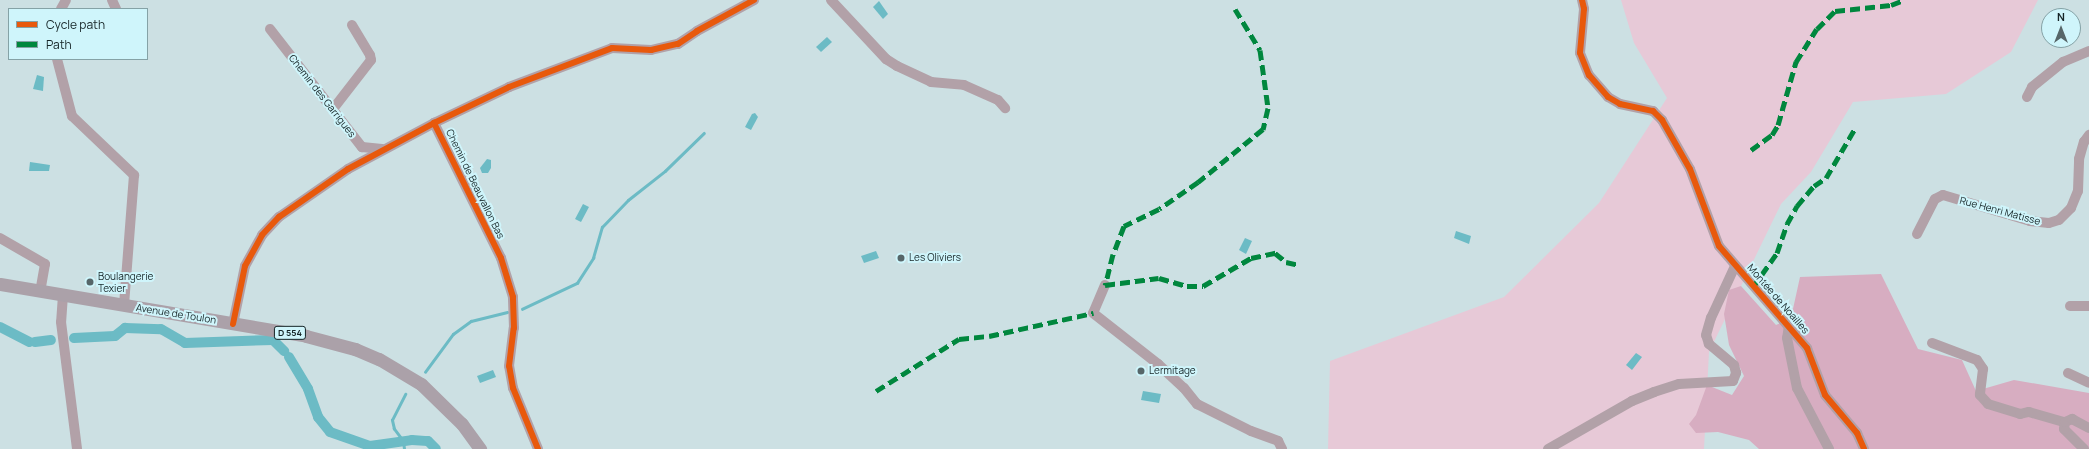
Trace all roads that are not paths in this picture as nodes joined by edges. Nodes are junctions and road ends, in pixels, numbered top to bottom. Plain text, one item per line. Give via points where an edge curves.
1 (754, 0) edge
2 (831, 0) edge
3 (1582, 0) edge
4 (352, 25) dead end
5 (270, 29) dead end
6 (2089, 51) edge
7 (57, 60) edge
8 (2028, 97) dead end
9 (1005, 108) dead end
10 (333, 109) junction
11 (434, 123) junction
12 (2089, 135) edge
13 (382, 149) junction
14 (1918, 234) dead end
15 (0, 238) edge
16 (1735, 266) junction
17 (0, 284) edge
18 (1105, 285) dead end
19 (40, 291) junction
20 (63, 295) junction
21 (124, 306) junction
22 (2070, 306) dead end
23 (2089, 306) edge
24 (233, 324) junction
25 (1789, 326) junction
26 (1932, 344) dead end
27 (2068, 373) dead end
28 (2089, 383) edge
29 (2065, 422) junction
30 (2089, 428) edge
31 (77, 449) edge
32 (480, 449) edge
33 (538, 449) edge
34 (1282, 449) edge
35 (1548, 449) edge
36 (1829, 449) edge
37 (1864, 449) edge
38 (2084, 449) edge

1 - 11 street, Chemin de Beauvallon Bas via 678,44 651,50 612,48 509,87
2 - 9 street via 886,59 897,66 931,82 964,85 998,100
3 - 16 street, Montée de Noailles via 1584,9 1579,49 1589,75 1608,97 1620,104 1653,111 1662,120 1690,169 1702,197 1714,238
4 - 10 street via 371,60
5 - 10 street, Chemin des Garrigues
6 - 8 street via 2057,67 2032,86
7 - 21 street via 72,116 134,175
10 - 13 street, Chemin des Garrigues via 362,147
11 - 13 street
11 - 33 street, Chemin de Beauvallon Bas via 501,258 513,297 514,328 509,366 513,388
12 - 14 street, Rue Henri Matisse via 2081,151 2078,191 2074,201 2066,214 2054,222 2030,221 1943,195 1935,200
13 - 24 street via 285,212 262,235 244,266
15 - 19 street via 44,264 46,269
16 - 25 street, Montée de Noailles
16 - 35 street via 1706,335 1709,344 1734,365 1736,373 1733,382 1679,384 1654,392 1632,401
17 - 19 main road, Avenue de Toulon / D 554
18 - 34 street via 1093,313 1158,364 1197,404 1251,431 1278,441
19 - 20 main road, Avenue de Toulon / D 554
20 - 21 main road, Avenue de Toulon / D 554
20 - 31 street via 61,322
21 - 24 main road, Avenue de Toulon / D 554
22 - 23 street
24 - 32 main road, Avenue de Toulon / D 554 via 330,341 379,359 426,389 462,424
25 - 36 street via 1787,338 1797,388
25 - 37 street, Montée de Noailles via 1807,348 1825,395 1857,433
26 - 29 street via 1977,360 1983,369 1980,395 1988,404 2020,414 2029,412
27 - 28 street
29 - 30 street via 2072,419
29 - 38 street via 2064,429

